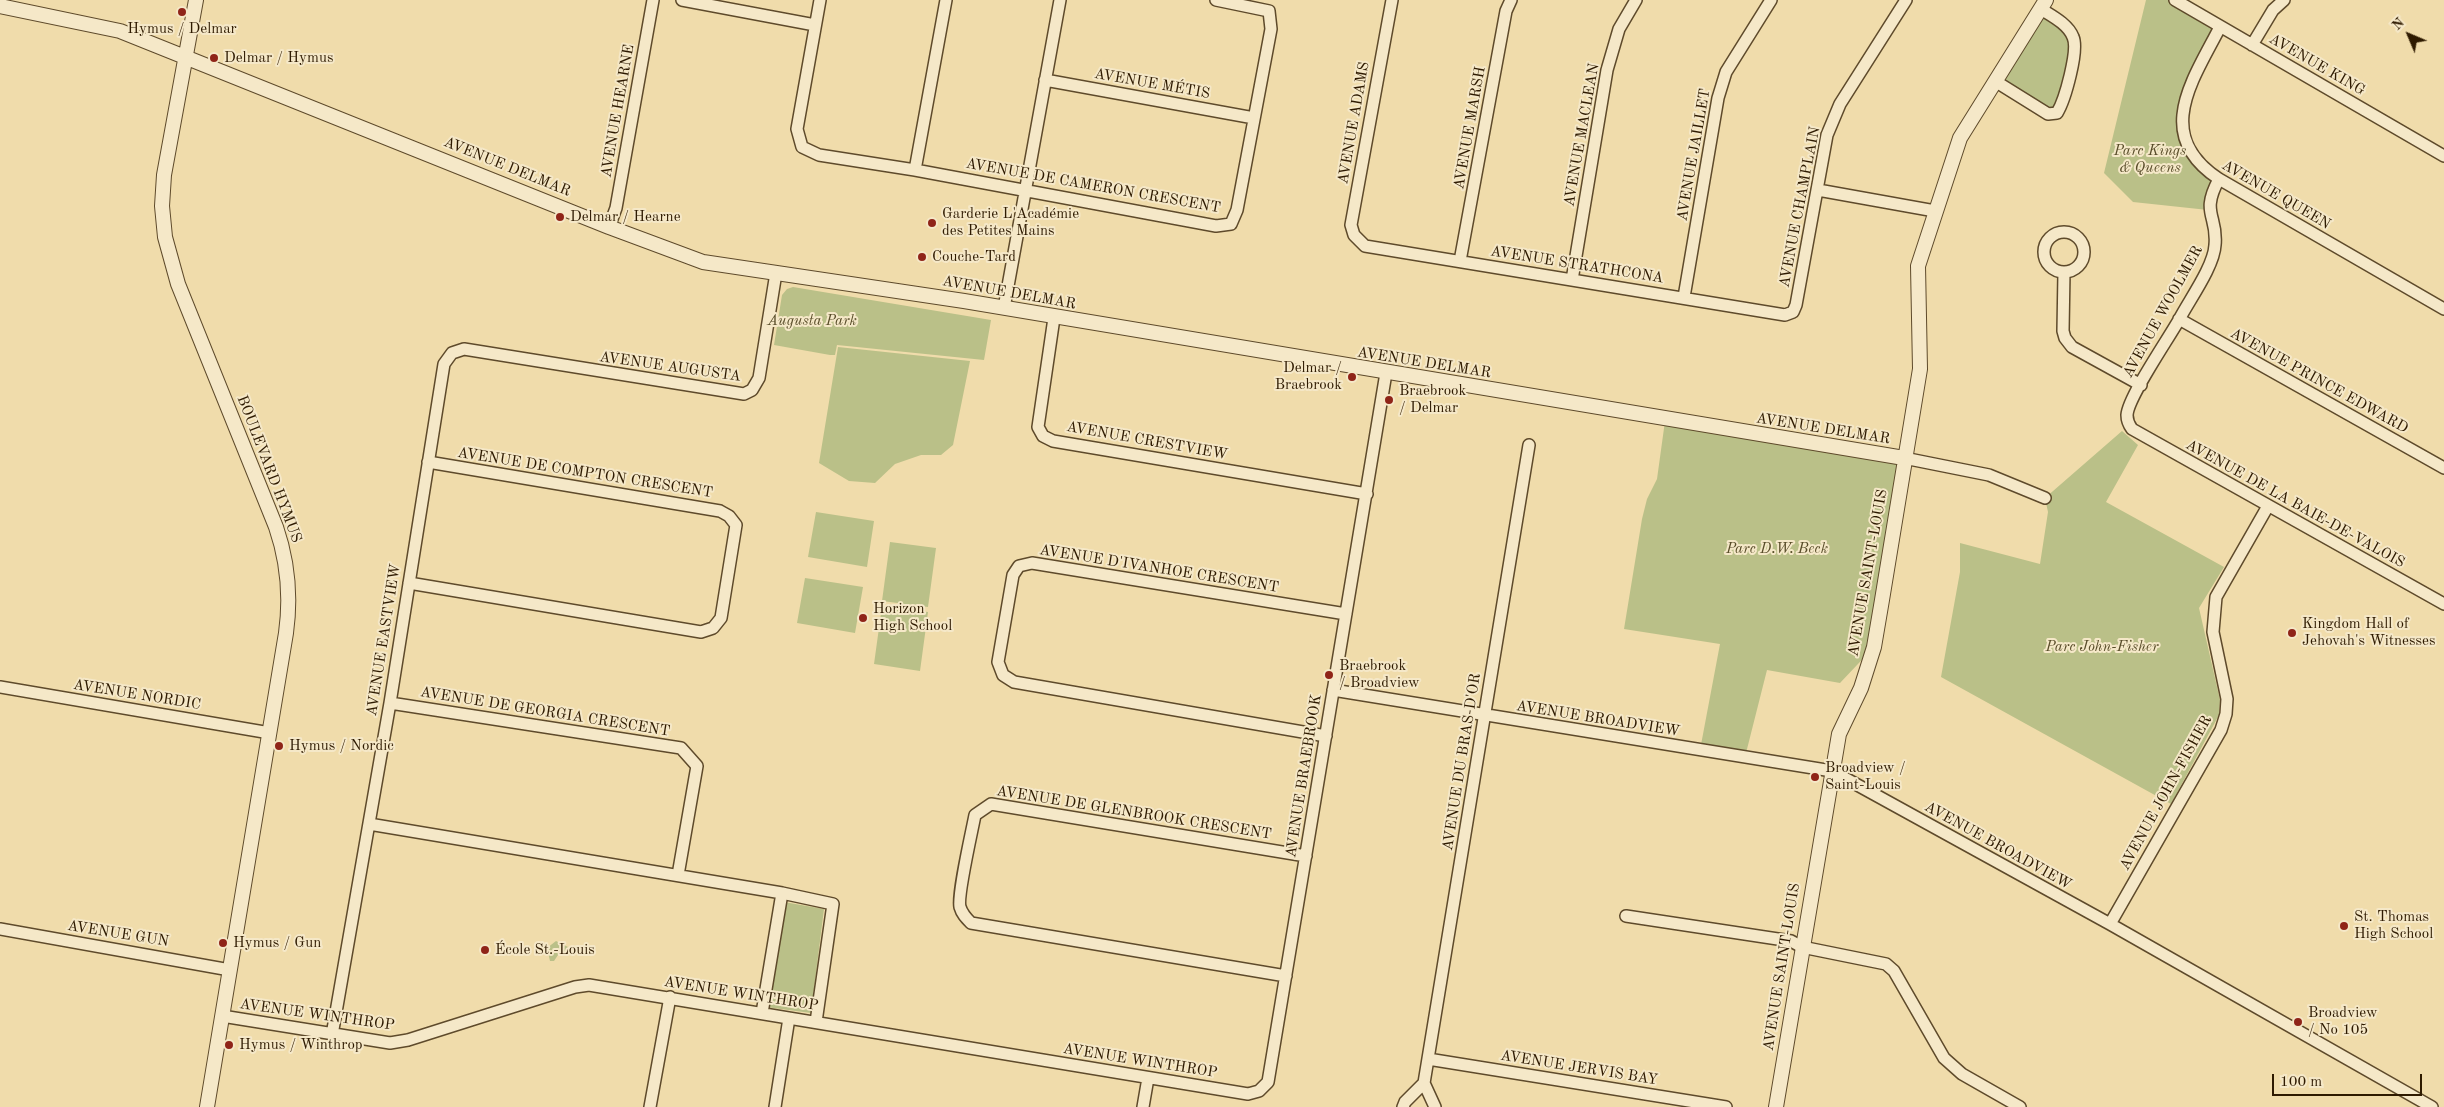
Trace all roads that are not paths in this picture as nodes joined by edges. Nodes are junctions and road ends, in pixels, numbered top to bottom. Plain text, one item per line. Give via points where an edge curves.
1 (196, 0) edge
2 (653, 0) edge
3 (682, 0) edge
4 (820, 0) edge
5 (946, 0) edge
6 (1060, 0) edge
7 (1216, 0) edge
8 (1392, 0) edge
9 (1511, 0) edge
10 (1636, 0) edge
11 (1771, 0) edge
12 (1906, 0) edge
13 (2175, 0) edge
14 (2284, 0) edge
15 (709, 2) edge
16 (2044, 4) edge
17 (0, 6) edge
18 (815, 25) junction
19 (2220, 27) junction
20 (2252, 45) junction
21 (185, 57) junction
22 (1045, 80) junction
23 (1995, 81) junction
24 (1254, 118) junction
25 (2444, 156) edge
26 (915, 170) junction
27 (2219, 179) junction
28 (1025, 190) junction
29 (1818, 190) junction
30 (1935, 211) junction
31 (609, 226) junction
32 (1365, 246) joint
33 (1460, 262) junction
34 (2064, 272) dead end
35 (776, 273) junction
36 (1572, 280) junction
37 (1684, 297) junction
38 (1004, 308) junction
39 (2444, 309) edge
40 (1785, 315) joint
41 (1054, 318) junction
42 (2179, 320) junction
43 (464, 349) joint
44 (1386, 373) junction
45 (2140, 385) junction
46 (2132, 429) joint
47 (1529, 445) dead end
48 (1904, 458) junction
49 (428, 462) junction
50 (2444, 468) edge
51 (1366, 494) junction
52 (2045, 498) dead end
53 (2268, 506) junction
54 (409, 583) junction
55 (2444, 604) edge
56 (1346, 614) junction
57 (0, 687) edge
58 (1333, 690) junction
59 (390, 703) junction
60 (1484, 715) junction
61 (270, 733) junction
62 (1326, 736) junction
63 (1832, 771) junction
64 (368, 824) junction
65 (1306, 856) junction
66 (678, 875) junction
67 (782, 893) junction
68 (1626, 916) dead end
69 (2110, 924) junction
70 (0, 930) edge
71 (1802, 947) junction
72 (230, 970) junction
73 (1286, 976) junction
74 (670, 997) junction
75 (762, 1013) junction
76 (222, 1016) junction
77 (789, 1018) junction
78 (816, 1022) junction
79 (332, 1035) junction
80 (1428, 1059) junction
81 (1148, 1078) junction
82 (1424, 1083) junction
83 (1259, 1091) joint
84 (207, 1107) edge
85 (650, 1107) edge
86 (775, 1107) edge
87 (1143, 1107) edge
88 (1403, 1107) edge
89 (1434, 1107) edge
90 (1726, 1107) edge
91 (1776, 1107) edge
92 (2020, 1107) edge
93 (2432, 1107) edge

1 - 21 street, BOULEVARD HYMUS
2 - 31 street, AVENUE HEARNE via 616,208
3 - 15 street
4 - 18 street
5 - 26 street
6 - 22 street
7 - 24 street, AVENUE DE CAMERON CRESCENT via 1269,11 1272,29
8 - 32 street, AVENUE ADAMS via 1351,225 1354,236
9 - 33 street, AVENUE MARSH via 1506,12
10 - 36 street, AVENUE MACLEAN via 1619,29 1607,70
11 - 37 street, AVENUE JAILLET via 1726,72 1718,98
12 - 29 street, AVENUE CHAMPLAIN via 1840,104 1827,135
13 - 19 street, AVENUE KING
14 - 20 street via 2272,10
15 - 18 street
16 - 23 street, AVENUE SAINT-LOUIS
16 - 23 street, AVENUE SAINT-LOUIS via 2074,37 2075,48 2064,103 2057,113 2048,114
17 - 21 street, AVENUE DELMAR via 112,29
18 - 26 street, AVENUE DE CAMERON CRESCENT via 798,128 802,147 819,155
19 - 20 street, AVENUE KING
19 - 27 street, AVENUE QUEEN via 2188,91 2181,116 2185,140 2194,158
20 - 25 street, AVENUE KING
21 - 31 street, AVENUE DELMAR
21 - 61 street, BOULEVARD HYMUS via 164,175 164,225 178,284 267,502 284,555 288,615
22 - 24 street, AVENUE MÉTIS
22 - 28 street
23 - 30 street, AVENUE SAINT-LOUIS via 1960,138
24 - 28 street, AVENUE DE CAMERON CRESCENT via 1237,210 1230,224 1216,226
26 - 28 street, AVENUE DE CAMERON CRESCENT
27 - 39 street, AVENUE QUEEN
27 - 42 street, AVENUE WOOLMER via 2208,210 2215,246 2211,261
28 - 38 street
29 - 30 street
29 - 40 street, AVENUE CHAMPLAIN via 1796,305 1793,312
30 - 48 street, AVENUE SAINT-LOUIS via 1918,266 1920,369
31 - 35 street, AVENUE DELMAR via 703,262
32 - 33 street, AVENUE STRATHCONA
33 - 36 street, AVENUE STRATHCONA
34 - 45 street via 2065,338 2072,347
35 - 38 street, AVENUE DELMAR
35 - 43 street, AVENUE AUGUSTA via 759,378 752,390 744,394
36 - 37 street, AVENUE STRATHCONA
37 - 40 street, AVENUE STRATHCONA
38 - 41 street, AVENUE DELMAR
41 - 44 street, AVENUE DELMAR
41 - 51 street, AVENUE CRESTVIEW via 1038,427 1043,436 1053,441
42 - 45 street, AVENUE WOOLMER
42 - 50 street, AVENUE PRINCE EDWARD
43 - 49 street, AVENUE EASTVIEW via 452,353 444,364
44 - 48 street, AVENUE DELMAR
44 - 51 street, AVENUE BRAEBROOK
45 - 46 street, AVENUE WOOLMER via 2127,415
46 - 53 street, AVENUE DE LA BAIE-DE-VALOIS
47 - 60 street, AVENUE DU BRAS-D'OR
48 - 52 street, AVENUE DELMAR via 1989,475
48 - 63 street, AVENUE SAINT-LOUIS via 1874,647 1861,688 1839,734
49 - 54 street, AVENUE EASTVIEW
49 - 54 street, AVENUE DE COMPTON CRESCENT via 720,511 736,525 731,565 721,618 713,628 701,632
51 - 56 street, AVENUE BRAEBROOK
53 - 55 street, AVENUE DE LA BAIE-DE-VALOIS
53 - 69 street, AVENUE JOHN-FISHER via 2216,597 2213,632 2227,699 2221,730
54 - 59 street, AVENUE EASTVIEW
56 - 58 street, AVENUE BRAEBROOK
56 - 62 street, AVENUE D'IVANHOE CRESCENT via 1032,563 1019,566 1013,575 1005,619 998,662 1003,675 1014,682
57 - 61 street, AVENUE NORDIC
58 - 60 street, AVENUE BROADVIEW
58 - 62 street, AVENUE BRAEBROOK
59 - 64 street, AVENUE EASTVIEW
59 - 66 street, AVENUE DE GEORGIA CRESCENT via 681,748 697,766
60 - 63 street, AVENUE BROADVIEW
60 - 80 street, AVENUE DU BRAS-D'OR
61 - 72 street, BOULEVARD HYMUS
62 - 65 street, AVENUE BRAEBROOK
63 - 69 street, AVENUE BROADVIEW
63 - 71 street, AVENUE SAINT-LOUIS
64 - 66 street
64 - 79 street, AVENUE EASTVIEW
65 - 73 street, AVENUE BRAEBROOK
65 - 73 street, AVENUE DE GLENBROOK CRESCENT via 991,804 975,815 966,860 959,905 971,923
66 - 67 street
67 - 75 street
67 - 78 street via 833,904
68 - 71 street via 1791,941
69 - 93 street, AVENUE BROADVIEW
70 - 72 street, AVENUE GUN
71 - 91 street, AVENUE SAINT-LOUIS
71 - 92 street via 1886,964 1894,971 1944,1058 1962,1074
72 - 76 street, BOULEVARD HYMUS
73 - 83 street, AVENUE BRAEBROOK via 1268,1082
74 - 75 street, AVENUE WINTHROP
74 - 79 street, AVENUE WINTHROP via 589,985 408,1040 390,1043
74 - 85 street
75 - 77 street, AVENUE WINTHROP
76 - 79 street, AVENUE WINTHROP
76 - 84 street, BOULEVARD HYMUS
77 - 78 street, AVENUE WINTHROP
77 - 86 street
78 - 81 street, AVENUE WINTHROP
80 - 82 street, AVENUE DU BRAS-D'OR
80 - 90 street, AVENUE JERVIS BAY
81 - 83 street, AVENUE WINTHROP via 1248,1094
81 - 87 street
82 - 88 street via 1404,1102
82 - 89 street

